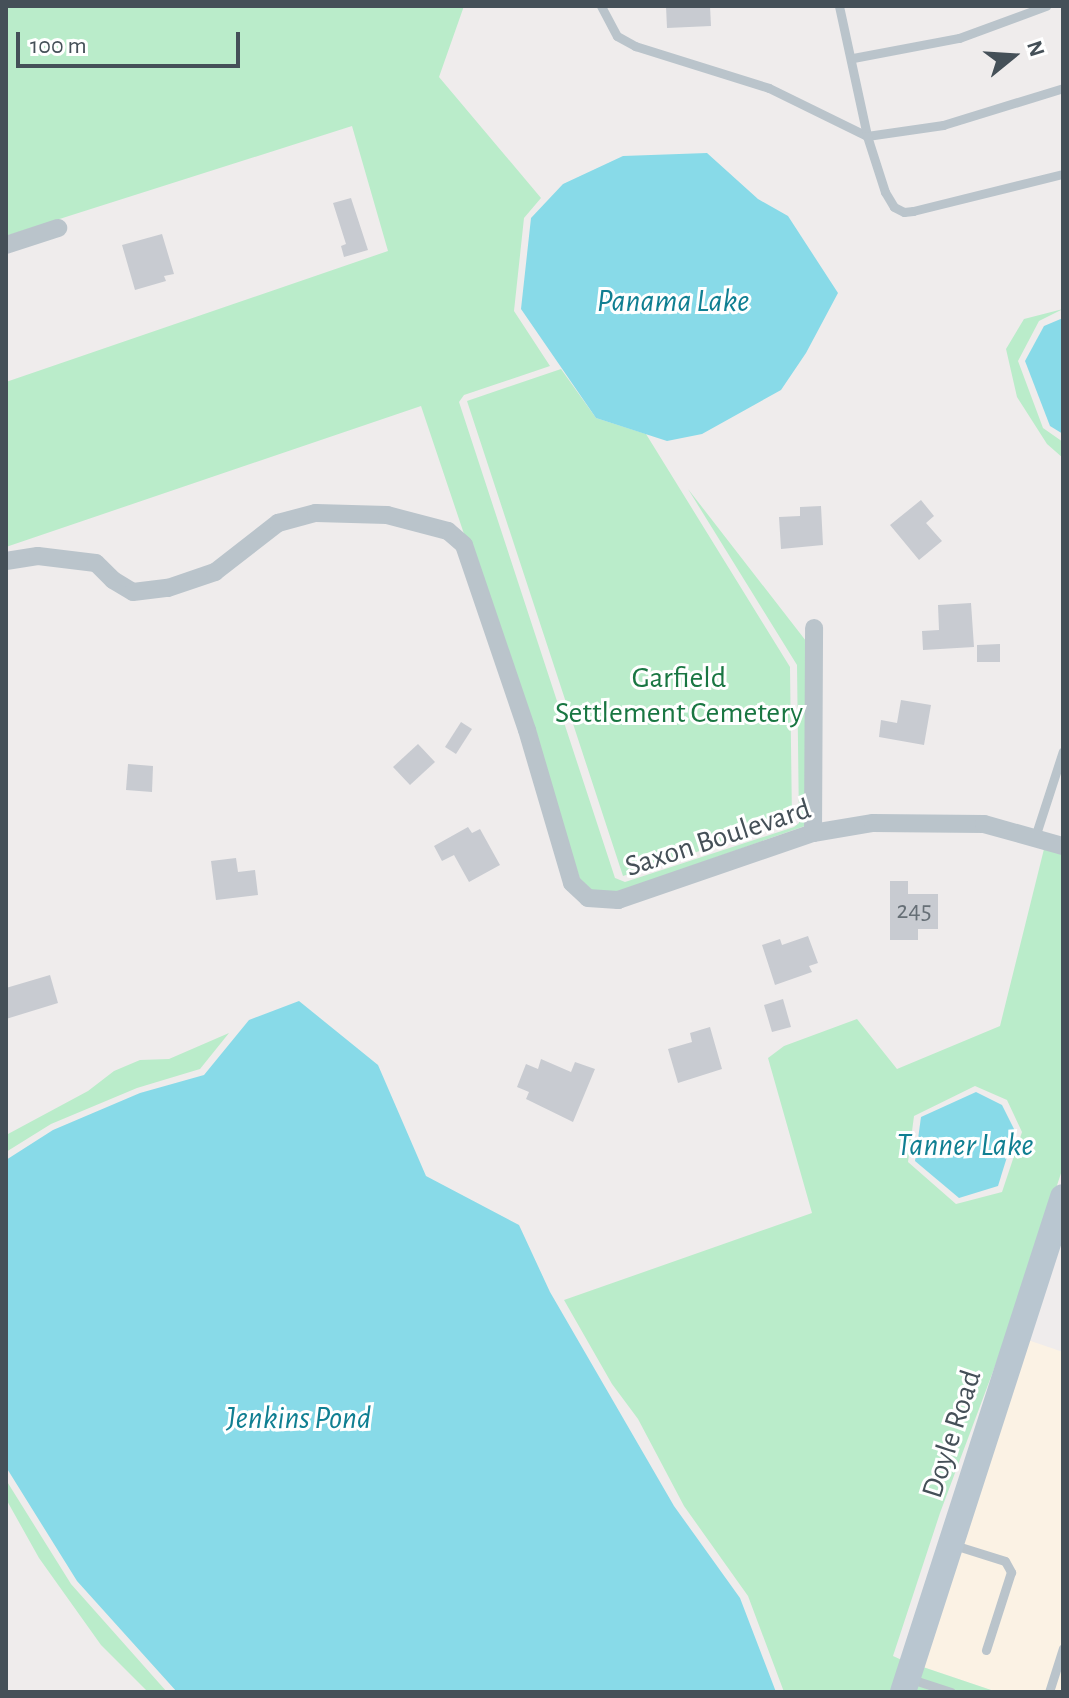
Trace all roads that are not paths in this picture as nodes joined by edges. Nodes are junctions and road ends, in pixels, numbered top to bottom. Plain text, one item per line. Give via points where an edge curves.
1 (601, 6) edge
2 (839, 6) edge
3 (1046, 6) edge
4 (853, 58) junction
5 (1063, 88) edge
6 (867, 136) junction
7 (1063, 174) edge
8 (58, 228) dead end
9 (6, 245) edge
10 (6, 561) edge
11 (814, 628) dead end
12 (1063, 751) edge
13 (813, 833) junction
14 (1035, 837) junction
15 (1063, 846) edge
16 (1063, 1197) edge
17 (950, 1544) junction
18 (1063, 1648) edge
19 (986, 1650) dead end
20 (905, 1685) edge
21 (951, 1692) edge
22 (1049, 1692) edge

1 - 6 lane via 617,36 635,46 769,88
2 - 4 lane
3 - 4 lane via 959,38
4 - 6 lane
5 - 6 lane via 943,125
6 - 7 lane via 885,192 904,212
8 - 9 street
10 - 13 street, Saxon Boulevard via 38,556 96,563 133,592 168,588 215,572 278,523 316,513 387,515 448,531 464,545 572,883 588,898 618,900
11 - 13 street
12 - 14 lane
13 - 14 street, Saxon Boulevard via 931,821 984,824
14 - 15 street, Saxon Boulevard
16 - 17 main road, Doyle Road
17 - 19 lane via 1008,1565 1011,1572
17 - 20 main road, Doyle Road
18 - 22 lane
20 - 21 lane

